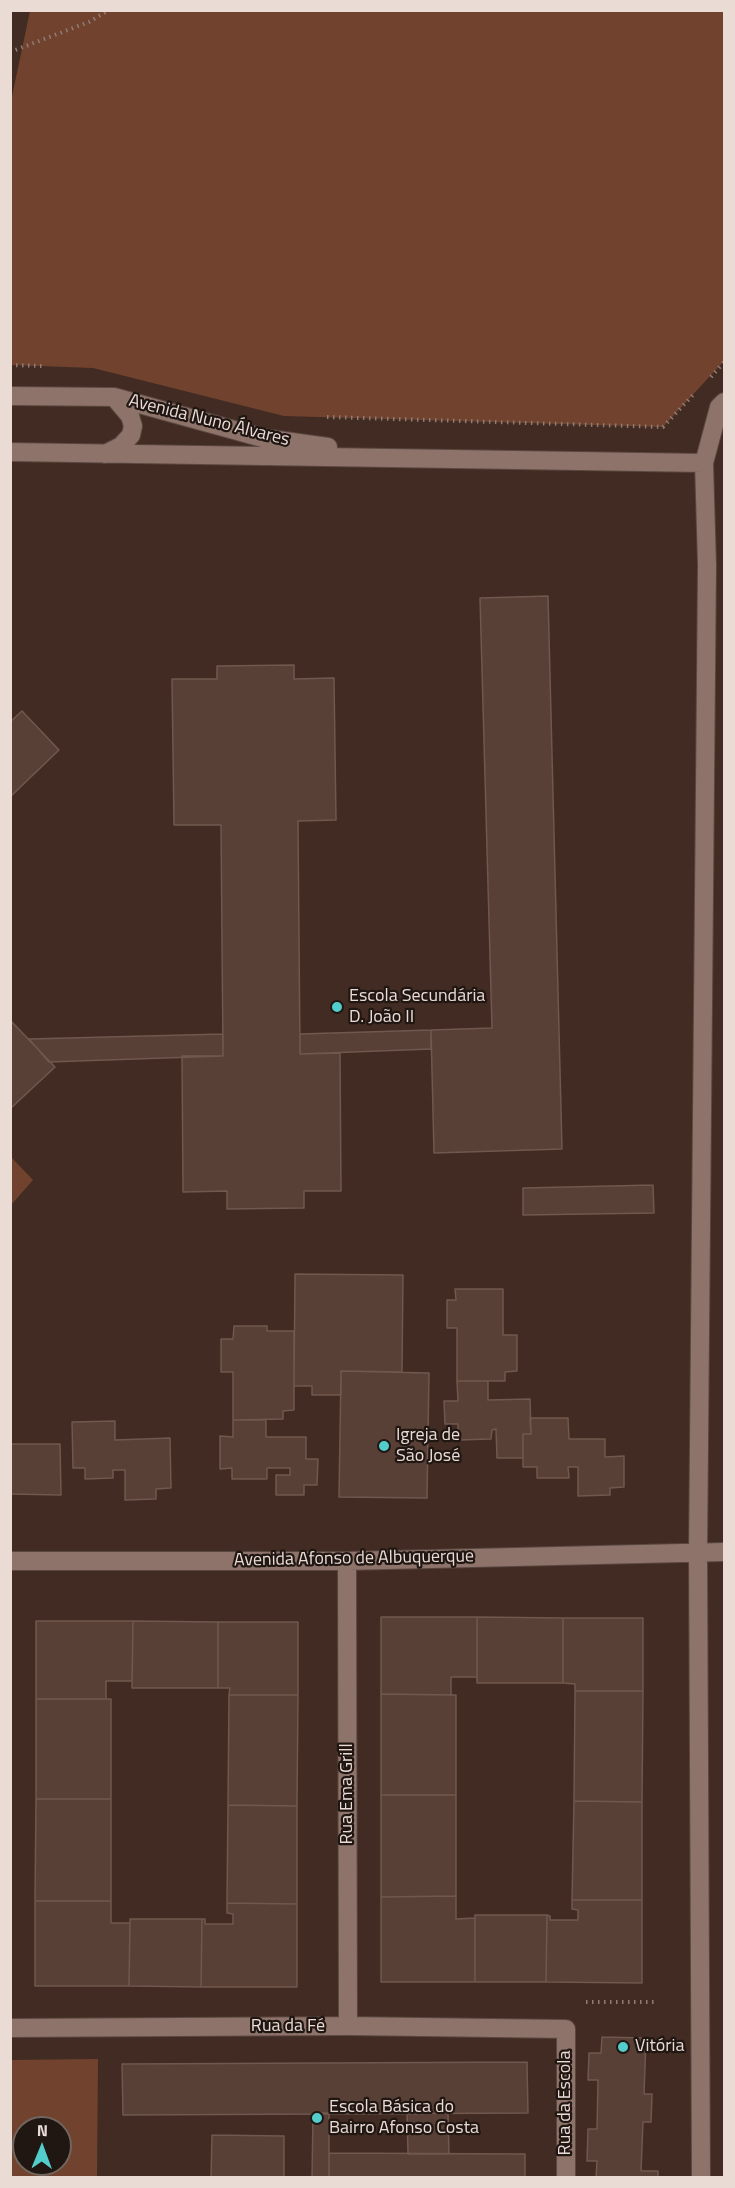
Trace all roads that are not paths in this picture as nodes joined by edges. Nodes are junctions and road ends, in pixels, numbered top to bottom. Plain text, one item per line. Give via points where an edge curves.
1 (10, 396) edge
2 (114, 397) junction
3 (724, 402) edge
4 (10, 452) edge
5 (105, 454) junction
6 (407, 458) junction
7 (704, 463) junction
8 (716, 565) edge
9 (724, 1552) edge
10 (698, 1553) junction
11 (10, 1561) edge
12 (347, 1561) junction
13 (348, 2026) junction
14 (10, 2028) edge
15 (566, 2029) joint
16 (566, 2178) edge
17 (701, 2178) edge

1 - 2 street, Avenida Nuno Álvares
2 - 5 street via 133,426 121,446
2 - 6 street, Avenida Nuno Álvares via 263,438
3 - 7 street via 719,407
4 - 5 street, Avenida Nuno Álvares
5 - 6 street, Avenida Nuno Álvares
6 - 7 street, Avenida Nuno Álvares
7 - 8 street
8 - 10 street
9 - 10 street, Avenida Afonso de Albuquerque
10 - 12 street, Avenida Afonso de Albuquerque
10 - 17 street
11 - 12 street, Avenida Afonso de Albuquerque
12 - 13 street, Rua Ema Grill
13 - 14 street, Rua da Fé
13 - 15 street, Rua da Fé
15 - 16 street, Rua da Escola

